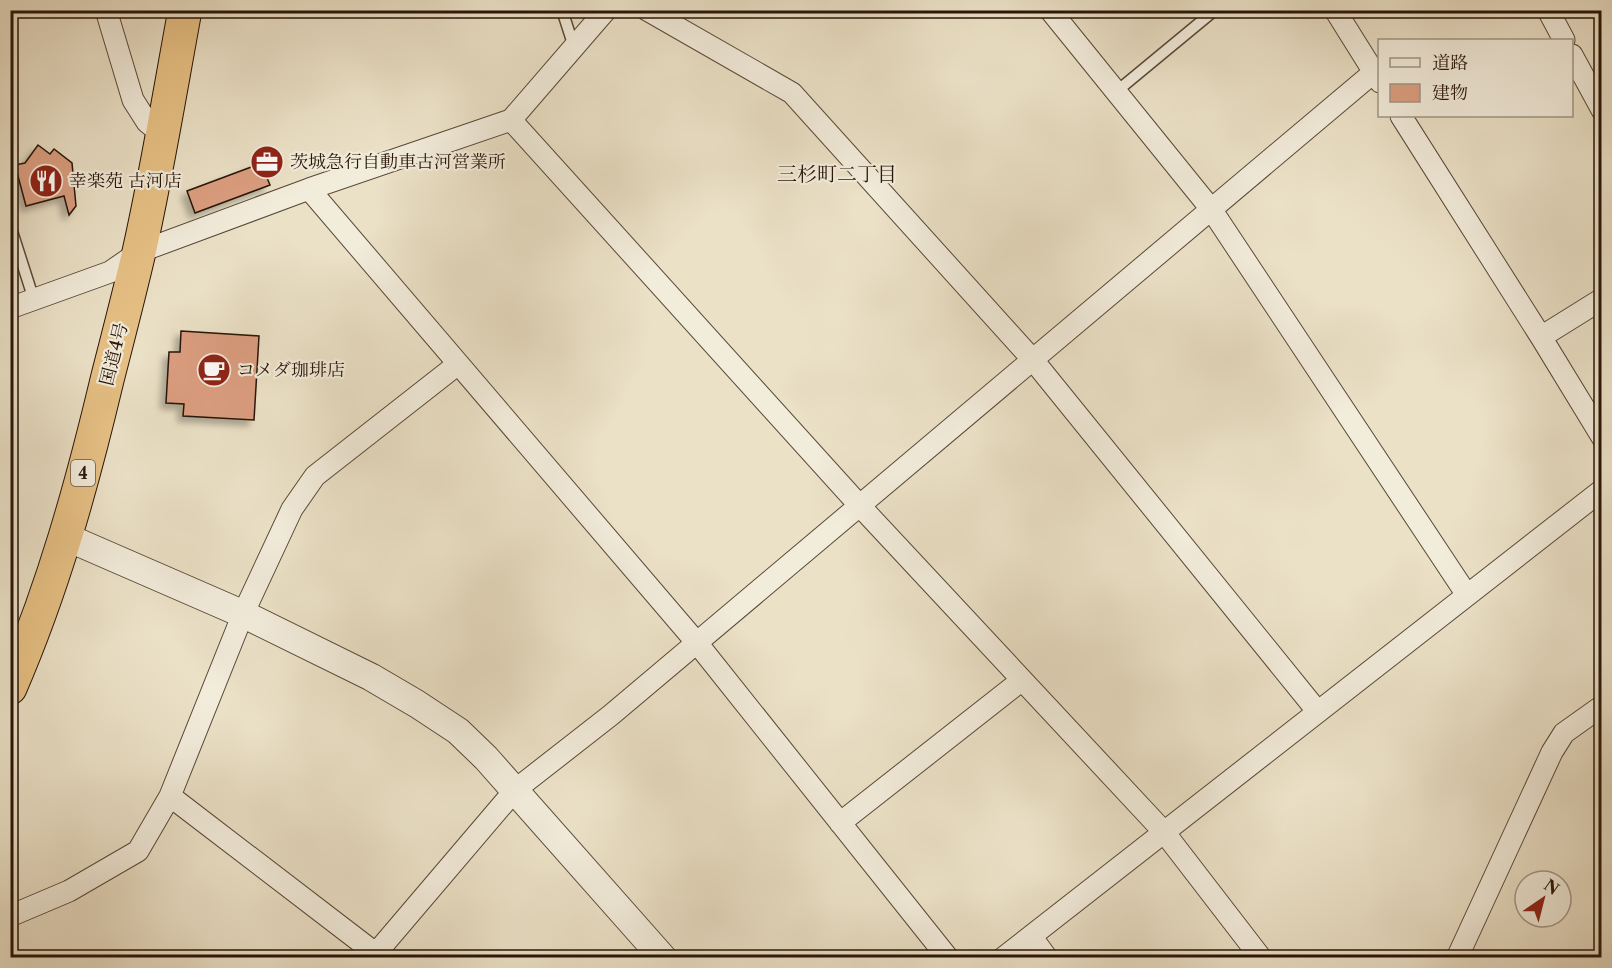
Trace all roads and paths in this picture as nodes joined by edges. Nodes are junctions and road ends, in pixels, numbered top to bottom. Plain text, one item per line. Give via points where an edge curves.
1 (106, 10) edge
2 (184, 10) edge
3 (562, 10) edge
4 (606, 10) edge
5 (647, 10) edge
6 (1050, 10) edge
7 (1215, 10) edge
8 (1335, 10) edge
9 (1548, 10) edge
10 (1563, 39) edge
11 (574, 47) junction
12 (1573, 57) edge
13 (1377, 77) edge
14 (1117, 92) junction
15 (1602, 110) edge
16 (1402, 117) edge
17 (511, 120) junction
18 (162, 135) junction
19 (309, 189) junction
20 (1211, 209) junction
21 (10, 225) edge
22 (139, 252) junction
23 (1602, 299) edge
24 (34, 300) junction
25 (10, 308) edge
26 (1541, 337) junction
27 (1033, 360) junction
28 (458, 364) junction
29 (1602, 437) edge
30 (1602, 490) edge
31 (860, 506) junction
32 (66, 537) junction
33 (1467, 595) junction
34 (243, 614) junction
35 (697, 643) junction
36 (1023, 680) junction
37 (10, 688) edge
38 (1602, 706) edge
39 (1318, 712) junction
40 (515, 790) junction
41 (170, 796) junction
42 (840, 823) junction
43 (1164, 832) junction
44 (10, 916) edge
45 (1030, 936) junction
46 (376, 956) edge
47 (663, 957) edge
48 (948, 957) edge
49 (1003, 957) edge
50 (1047, 957) edge
51 (1261, 957) edge
52 (1457, 957) edge

1 - 18 street via 134,100 147,122
2 - 18 highway, 国道4号 / 4
3 - 11 lane
4 - 11 street
5 - 27 street via 792,93
6 - 14 street
7 - 14 lane
8 - 13 street
9 - 10 street
11 - 17 street
12 - 15 street
13 - 20 street
14 - 20 street
16 - 26 street
17 - 19 street
17 - 31 street
18 - 22 highway, 国道4号 / 4
19 - 22 street
19 - 28 street
20 - 27 street
20 - 33 street
21 - 24 lane
22 - 24 street via 110,272
22 - 32 highway, 国道4号 / 4
23 - 26 street
24 - 25 street
26 - 29 street
27 - 31 street
27 - 39 street
28 - 34 street via 315,476 292,509
28 - 35 street
30 - 33 street
31 - 35 street
31 - 36 street
32 - 34 street
32 - 37 highway, 国道4号 / 4
33 - 39 street
34 - 40 street via 417,704 458,731
34 - 41 street
35 - 40 street
35 - 42 street
36 - 42 street
36 - 43 street
38 - 52 street via 1564,733 1552,752
39 - 43 street
40 - 46 street
40 - 47 street
41 - 44 street via 138,851 69,891
41 - 46 street
42 - 48 street
43 - 45 street
43 - 51 street
45 - 49 street
45 - 50 street

